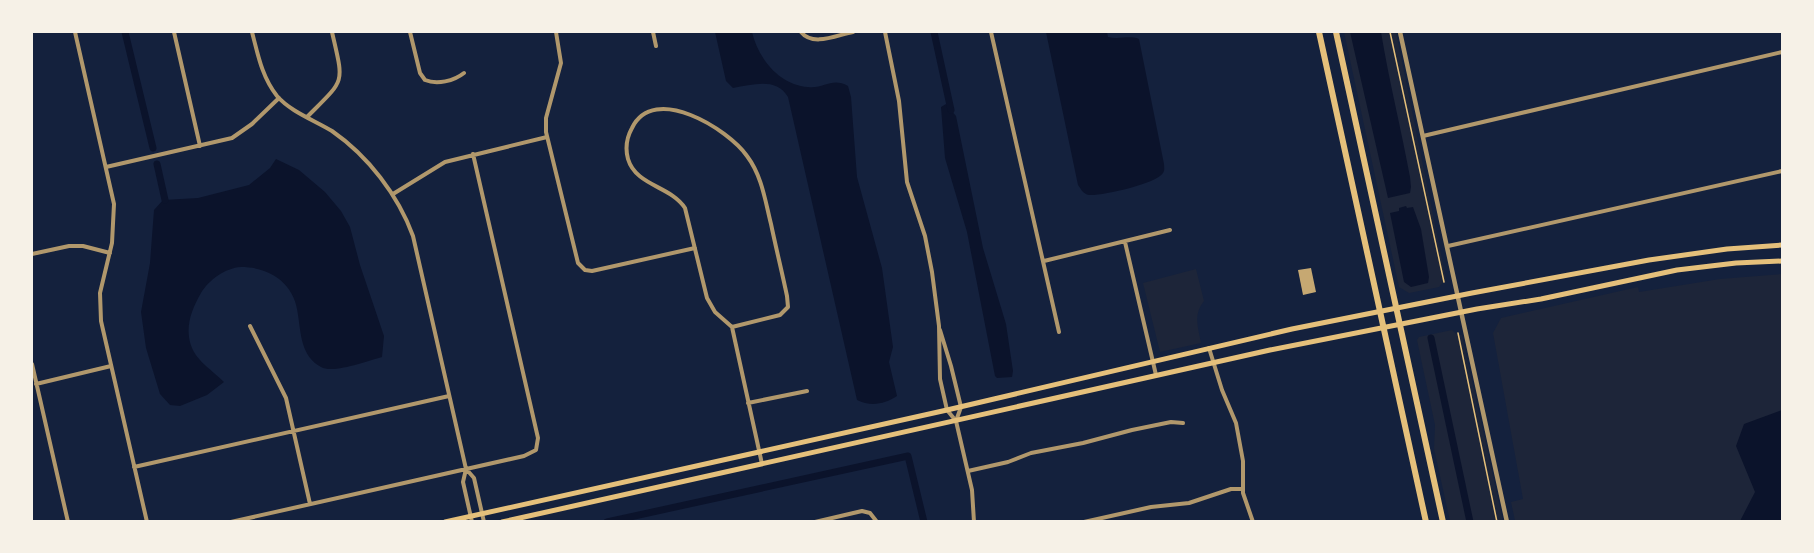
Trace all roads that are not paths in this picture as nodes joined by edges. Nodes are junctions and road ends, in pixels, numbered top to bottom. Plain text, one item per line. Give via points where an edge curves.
1 (75, 32) edge
2 (174, 32) edge
3 (252, 32) edge
4 (332, 32) edge
5 (410, 32) edge
6 (556, 32) edge
7 (653, 32) edge
8 (801, 32) edge
9 (853, 32) edge
10 (885, 32) edge
11 (991, 32) edge
12 (1319, 32) edge
13 (1336, 32) edge
14 (1400, 32) edge
15 (656, 46) dead end
16 (1782, 52) edge
17 (464, 73) dead end
18 (279, 98) junction
19 (307, 117) junction
20 (1423, 136) junction
21 (547, 137) junction
22 (200, 146) junction
23 (472, 154) junction
24 (106, 167) junction
25 (1782, 171) edge
26 (393, 194) junction
27 (1170, 230) dead end
28 (1125, 242) junction
29 (1782, 245) edge
30 (1448, 246) junction
31 (695, 248) junction
32 (110, 253) junction
33 (32, 254) edge
34 (1044, 261) junction
35 (1782, 261) edge
36 (1459, 296) junction
37 (1397, 309) junction
38 (1380, 312) junction
39 (1462, 312) junction
40 (1401, 325) junction
41 (250, 326) dead end
42 (939, 326) junction
43 (732, 327) junction
44 (1383, 328) junction
45 (1059, 332) dead end
46 (1209, 348) junction
47 (1153, 362) junction
48 (1213, 363) junction
49 (32, 364) edge
50 (111, 366) junction
51 (1156, 375) junction
52 (36, 384) junction
53 (807, 391) dead end
54 (449, 396) junction
55 (748, 403) junction
56 (961, 407) junction
57 (947, 410) junction
58 (956, 421) junction
59 (1183, 423) dead end
60 (294, 430) junction
61 (760, 452) junction
62 (762, 464) junction
63 (134, 467) junction
64 (466, 469) junction
65 (968, 471) junction
66 (1243, 489) junction
67 (310, 504) junction
68 (482, 513) junction
69 (471, 519) edge
70 (68, 522) edge
71 (147, 522) edge
72 (231, 522) edge
73 (445, 522) edge
74 (484, 522) edge
75 (502, 522) edge
76 (815, 522) edge
77 (877, 522) edge
78 (974, 522) edge
79 (1084, 522) edge
80 (1253, 522) edge
81 (1426, 522) edge
82 (1443, 522) edge
83 (1507, 522) edge

1 - 24 street
2 - 22 street
3 - 18 street via 262,69
4 - 19 street via 340,77
5 - 17 street via 425,80 437,82
6 - 21 street via 561,63 546,118
7 - 15 street
8 - 9 street via 815,40
10 - 42 street via 897,86 907,182 929,253
11 - 34 street
12 - 38 main road
13 - 37 main road
14 - 20 street
16 - 20 street
18 - 19 street
18 - 22 street via 232,138
19 - 26 street via 360,155
20 - 30 street
21 - 23 street
21 - 31 street via 573,250 585,270
22 - 24 street
23 - 26 street via 435,167
23 - 64 street via 538,438 536,450 530,454
24 - 32 street via 114,213
25 - 30 street
26 - 54 street via 413,236
27 - 28 street
28 - 34 street
28 - 47 street
29 - 36 main road via 1649,260
30 - 36 street
31 - 43 street via 711,306
31 - 43 street via 680,201 642,179 628,159 627,145 634,123 653,110 670,108 684,112 727,135 753,165 764,192 788,307 780,315
32 - 33 street via 69,246
32 - 50 street via 99,302
34 - 45 street
35 - 39 main road via 1677,270
36 - 37 main road
36 - 39 street
37 - 38 main road
37 - 40 main road
38 - 44 main road
38 - 46 main road
39 - 40 main road
39 - 83 street
40 - 44 main road
40 - 82 main road
41 - 60 street via 286,398
42 - 56 street
42 - 57 street via 940,379
43 - 55 street
44 - 48 main road
44 - 81 main road
46 - 47 main road
46 - 48 street
47 - 51 street
47 - 56 main road
48 - 51 main road
48 - 66 street via 1236,423 1243,460
49 - 52 street
50 - 52 street
50 - 63 street
51 - 58 main road
52 - 70 street
53 - 55 street
54 - 60 street
54 - 64 street
55 - 61 street
56 - 57 main road
56 - 58 street
57 - 58 street
57 - 61 main road
58 - 62 main road
58 - 65 street
59 - 65 street via 1171,422 1062,445
60 - 63 street
60 - 67 street
61 - 62 street
61 - 68 main road
62 - 75 main road
63 - 71 street
64 - 67 street
64 - 68 street via 474,477
64 - 69 street via 463,482
65 - 78 street
66 - 79 street
66 - 80 street
67 - 72 street
68 - 69 main road
68 - 74 street
69 - 73 main road
76 - 77 street via 858,512 870,513

